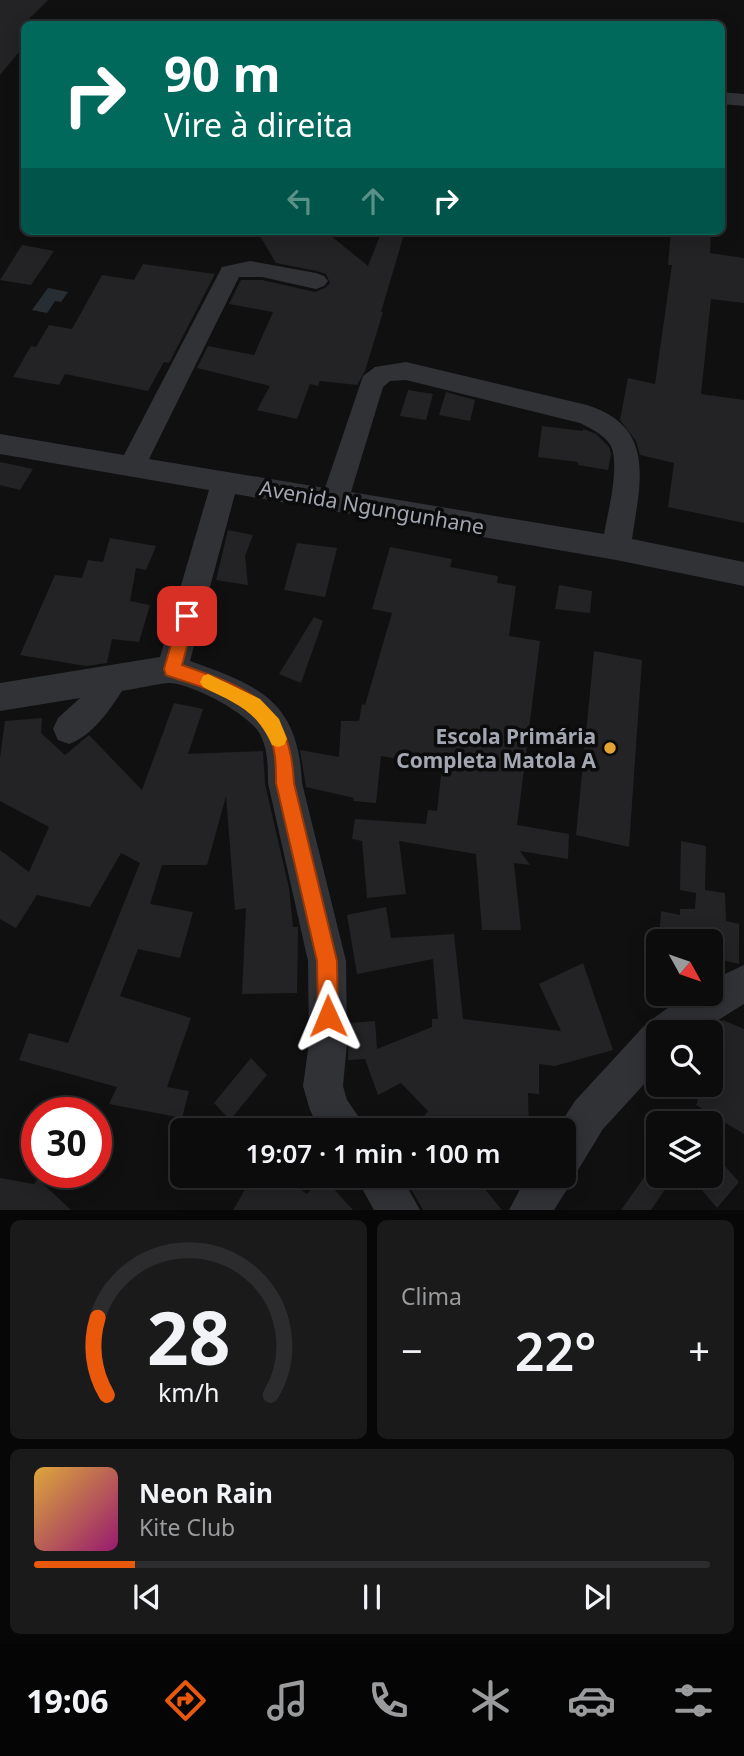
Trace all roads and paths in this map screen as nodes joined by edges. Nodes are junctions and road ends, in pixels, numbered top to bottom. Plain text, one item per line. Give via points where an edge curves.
1 (725, 98) edge
2 (744, 100) edge
3 (316, 281) dead end
4 (0, 444) edge
5 (131, 468) junction
6 (225, 481) junction
7 (334, 501) junction
8 (616, 548) junction
9 (744, 574) edge
10 (172, 669) junction
11 (112, 679) junction
12 (0, 697) edge
13 (69, 729) dead end
14 (744, 984) edge
15 (684, 1020) edge
16 (646, 1053) edge
17 (336, 1118) edge
18 (576, 1136) edge
19 (384, 1188) edge
20 (544, 1188) edge
21 (399, 1210) edge
22 (530, 1210) edge

1 - 2 street
3 - 5 street via 251,268 230,272
4 - 5 street, Avenida Ngungunhane
5 - 6 street, Avenida Ngungunhane
6 - 7 street, Avenida Ngungunhane
6 - 10 street
7 - 8 street, Avenida Ngungunhane
7 - 8 street via 372,382 384,373 406,371 587,415 609,428 622,440 626,459
8 - 9 street, Avenida Ngungunhane
10 - 11 street
10 - 17 street via 219,685 254,705 273,724 284,756 285,783 327,961 328,1043 323,1086
11 - 12 street
11 - 13 street via 94,706
14 - 15 street
16 - 18 street via 589,1115
19 - 21 street
20 - 22 street

